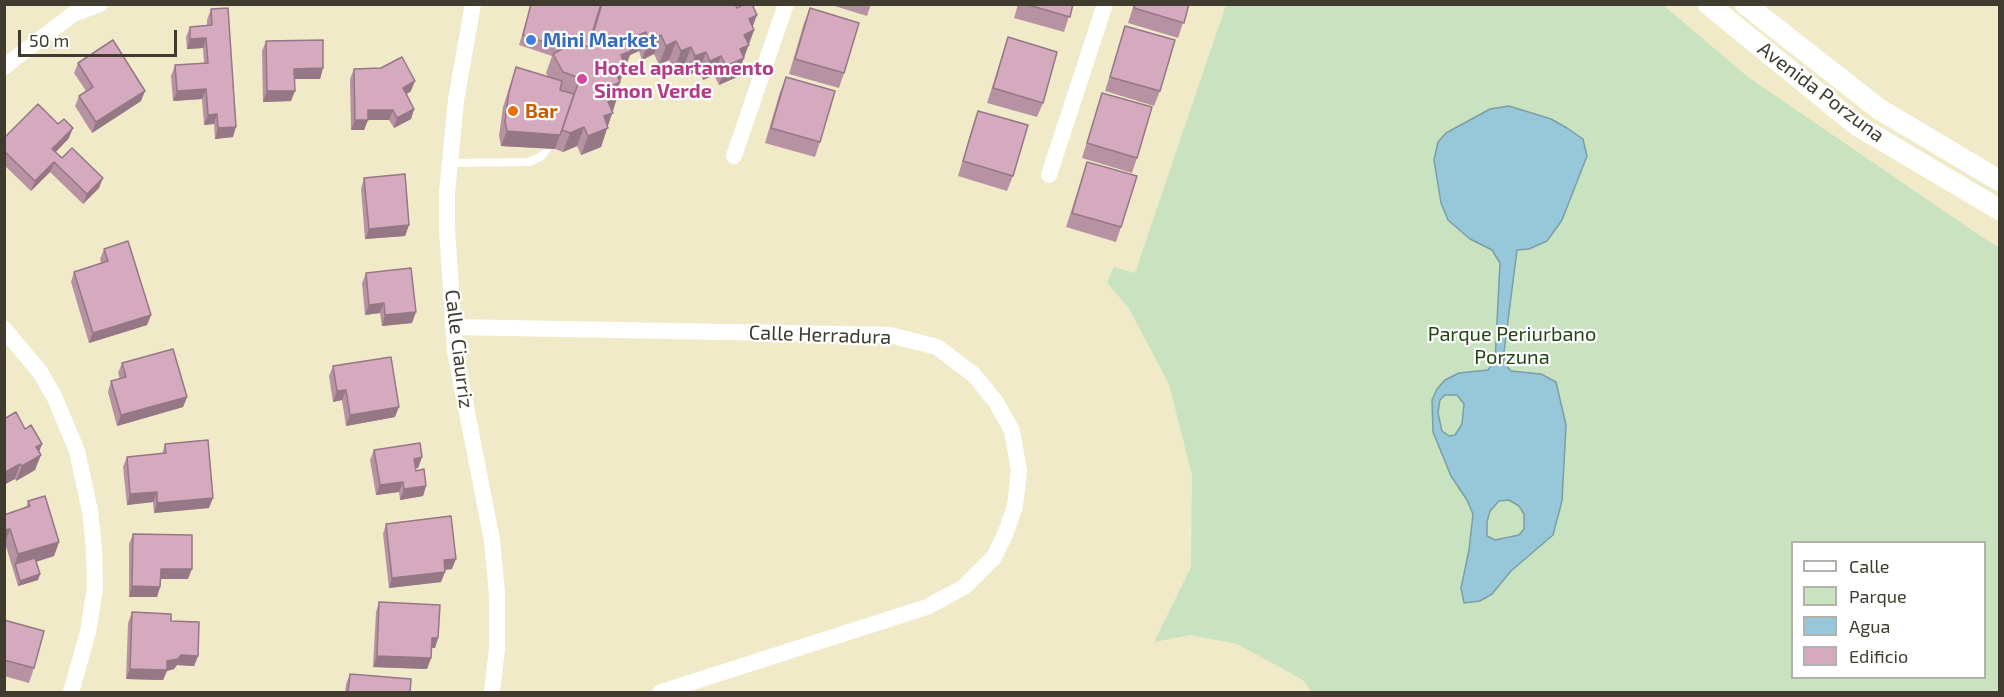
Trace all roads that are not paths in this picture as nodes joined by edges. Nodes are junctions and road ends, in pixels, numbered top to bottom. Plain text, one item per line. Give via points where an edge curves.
1 (100, 4) edge
2 (473, 4) edge
3 (786, 4) edge
4 (1105, 4) edge
5 (1708, 4) edge
6 (1745, 4) edge
7 (71, 9) edge
8 (4, 67) edge
9 (547, 149) edge
10 (734, 156) dead end
11 (450, 163) junction
12 (1049, 175) dead end
13 (2000, 181) edge
14 (2000, 210) edge
15 (453, 327) junction
16 (4, 328) edge
17 (71, 693) edge
18 (492, 693) edge
19 (661, 693) edge

1 - 7 street
2 - 11 street, Calle Ciaurriz via 456,100
3 - 10 street
4 - 12 street
5 - 14 street, Avenida Porzuna via 1858,126
6 - 13 street, Avenida Porzuna via 1879,109
7 - 8 street
9 - 11 lane via 529,162
11 - 15 street, Calle Ciaurriz via 447,229
15 - 18 street, Calle Ciaurriz via 492,540 497,594
15 - 19 street, Calle Herradura via 890,335 938,347 975,375 996,402 1012,431 1019,470 1015,506 994,557 964,587 927,607
16 - 17 street via 54,396 77,451 90,511 95,588

